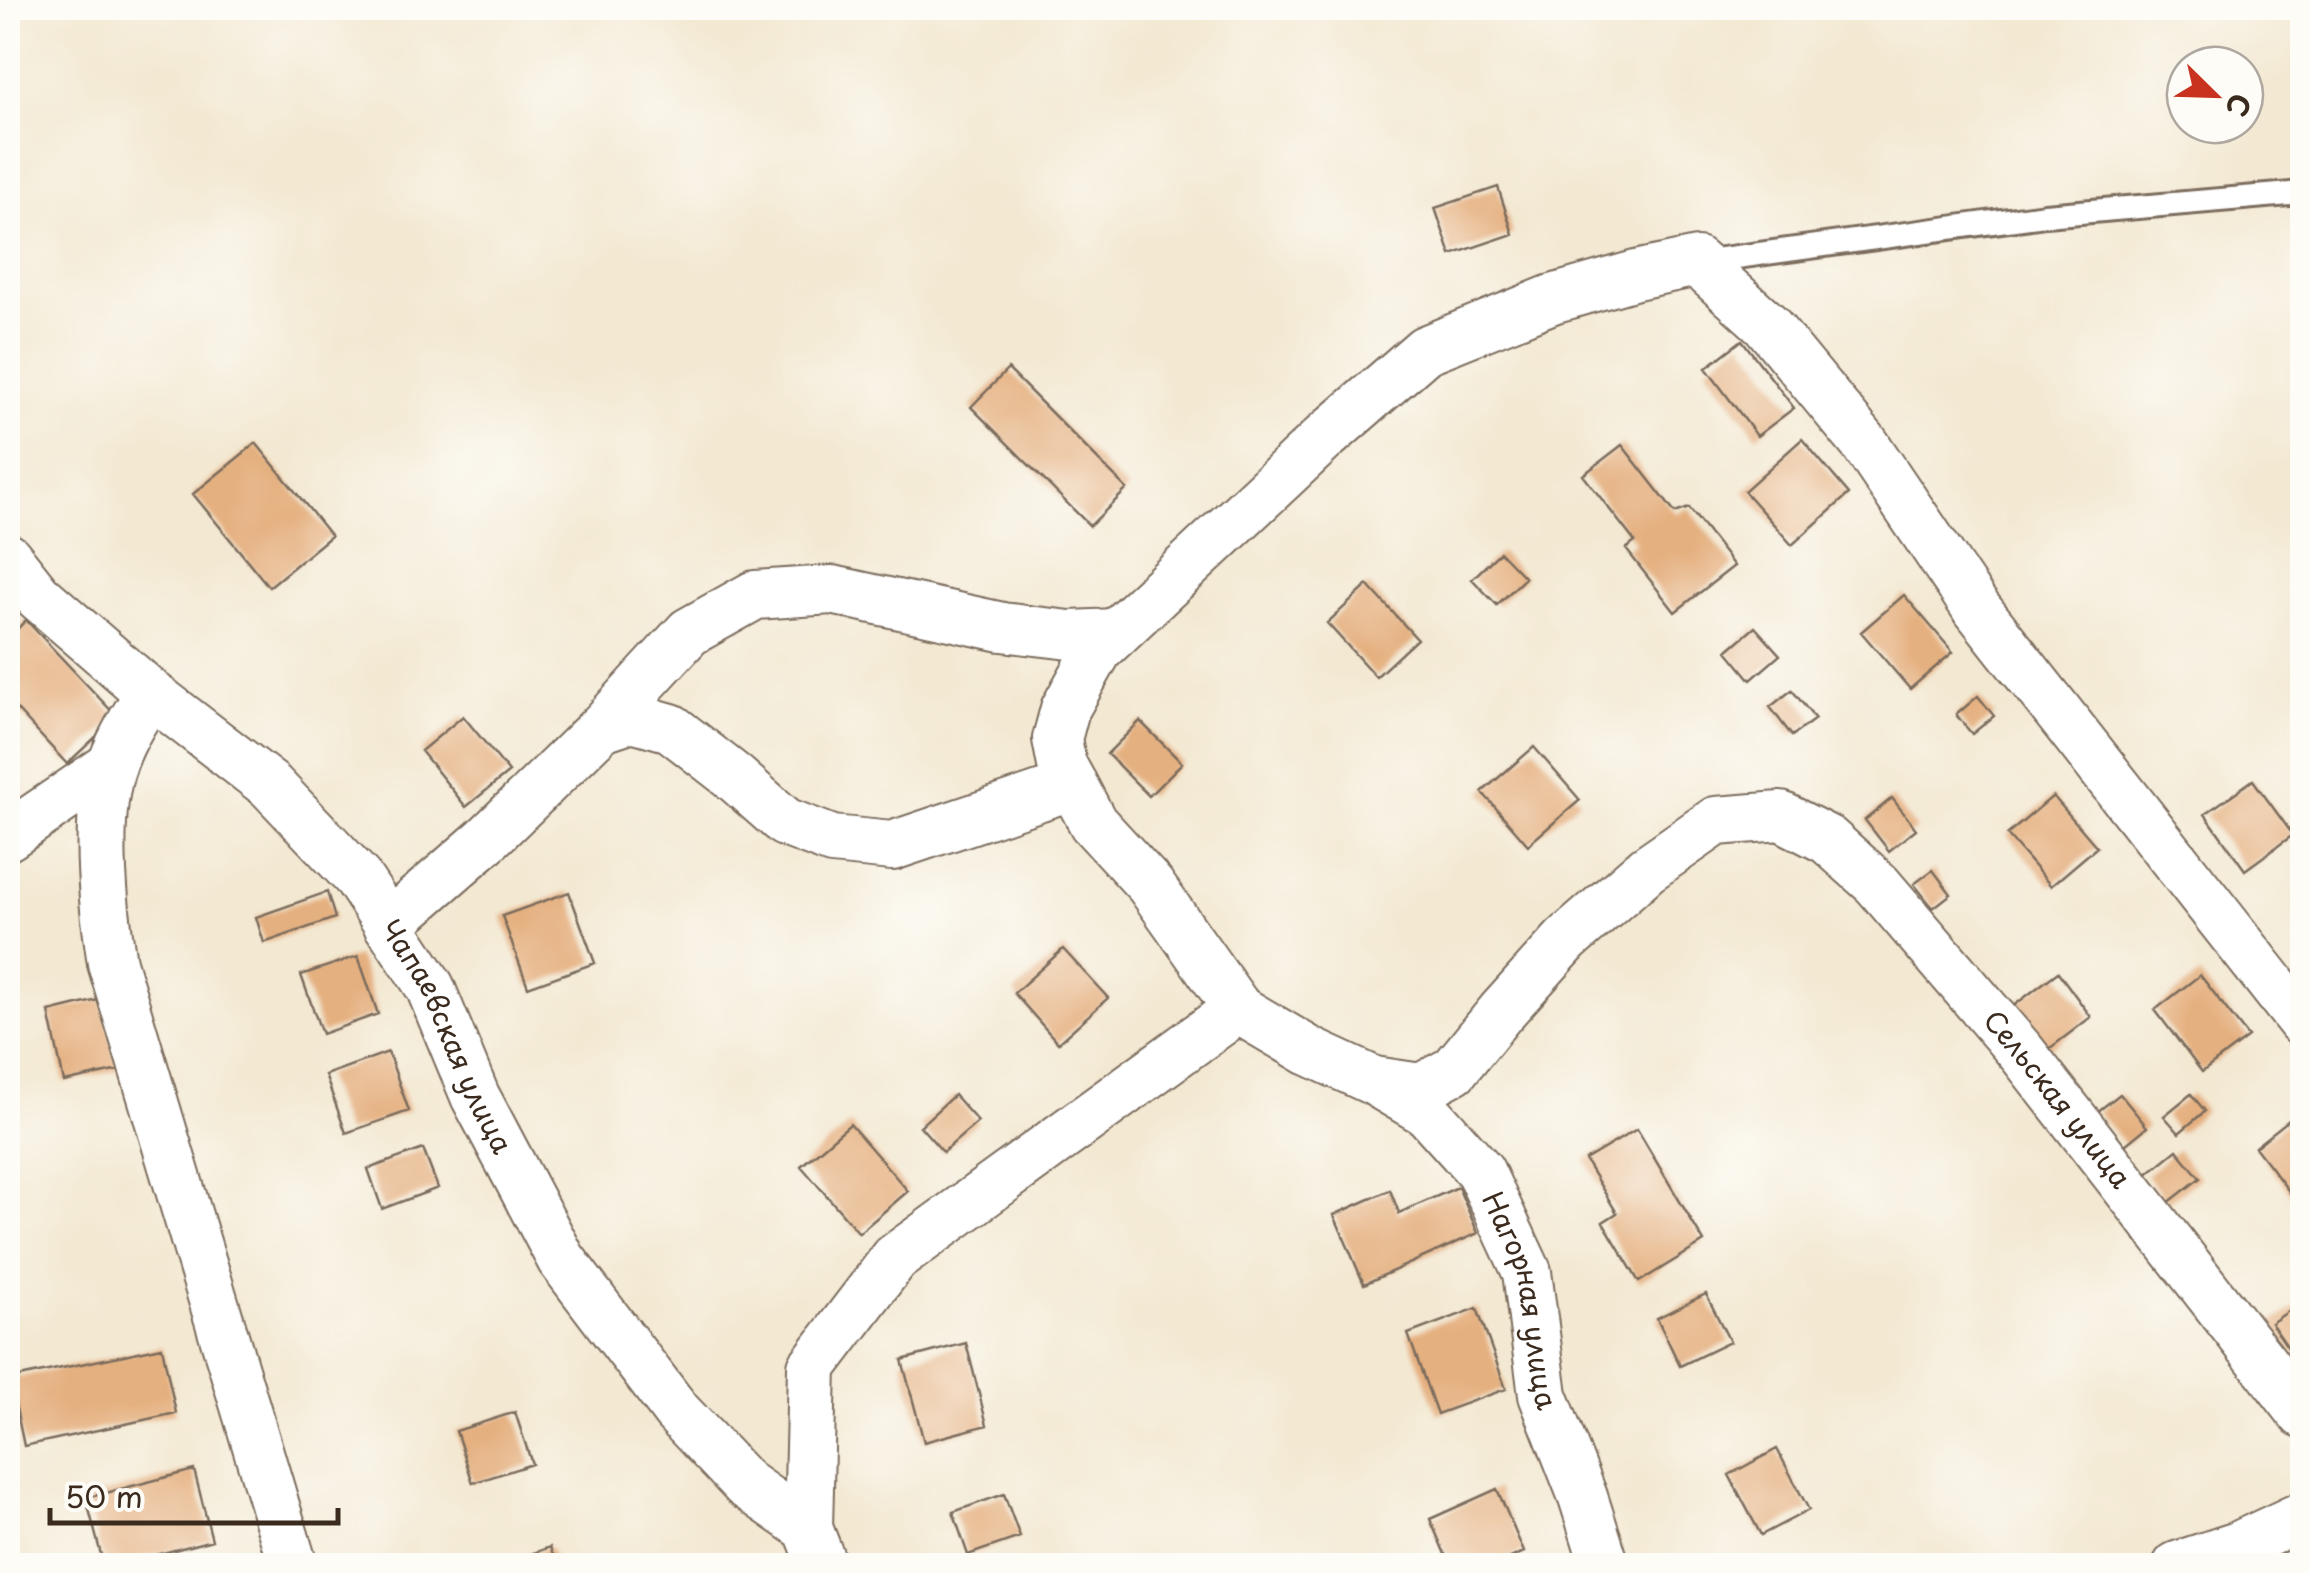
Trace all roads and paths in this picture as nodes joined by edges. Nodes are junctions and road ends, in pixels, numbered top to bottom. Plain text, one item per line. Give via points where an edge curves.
1 (2302, 193) edge
2 (1698, 262) junction
3 (8, 558) edge
4 (1116, 634) junction
5 (150, 693) junction
6 (602, 728) junction
7 (112, 765) junction
8 (1073, 785) junction
9 (8, 836) edge
10 (388, 925) junction
11 (1238, 1009) junction
12 (2302, 1022) edge
13 (1374, 1081) junction
14 (2302, 1413) edge
15 (2302, 1516) edge
16 (816, 1547) edge
17 (294, 1566) edge
18 (1605, 1566) edge
19 (2177, 1566) edge

1 - 2 lane via 2045,214
2 - 4 street via 1552,299 1425,350
2 - 12 street via 1766,324 1865,444 1974,605
3 - 5 street, Чапаевская улица via 38,596
4 - 6 street via 1002,627 832,590 755,594 689,632
4 - 8 street via 1098,650 1065,709 1057,738
5 - 7 street
5 - 10 street, Чапаевская улица via 271,786 358,878
6 - 8 street via 632,717 671,728 785,822 832,840 892,846
6 - 10 street
7 - 9 street
7 - 17 street via 102,844 112,962
8 - 11 street via 1093,823 1150,885
10 - 16 street, Чапаевская улица via 430,987 476,1096 562,1259 678,1412
11 - 13 street
11 - 16 street via 895,1258 812,1367
13 - 14 street, Сельская улица via 1421,1088 1454,1070 1566,940 1647,869 1716,821 1780,816 1828,840 1877,884 2022,1053
13 - 18 street, Нагорная улица via 1428,1112 1480,1172 1527,1272 1543,1396
15 - 19 street

